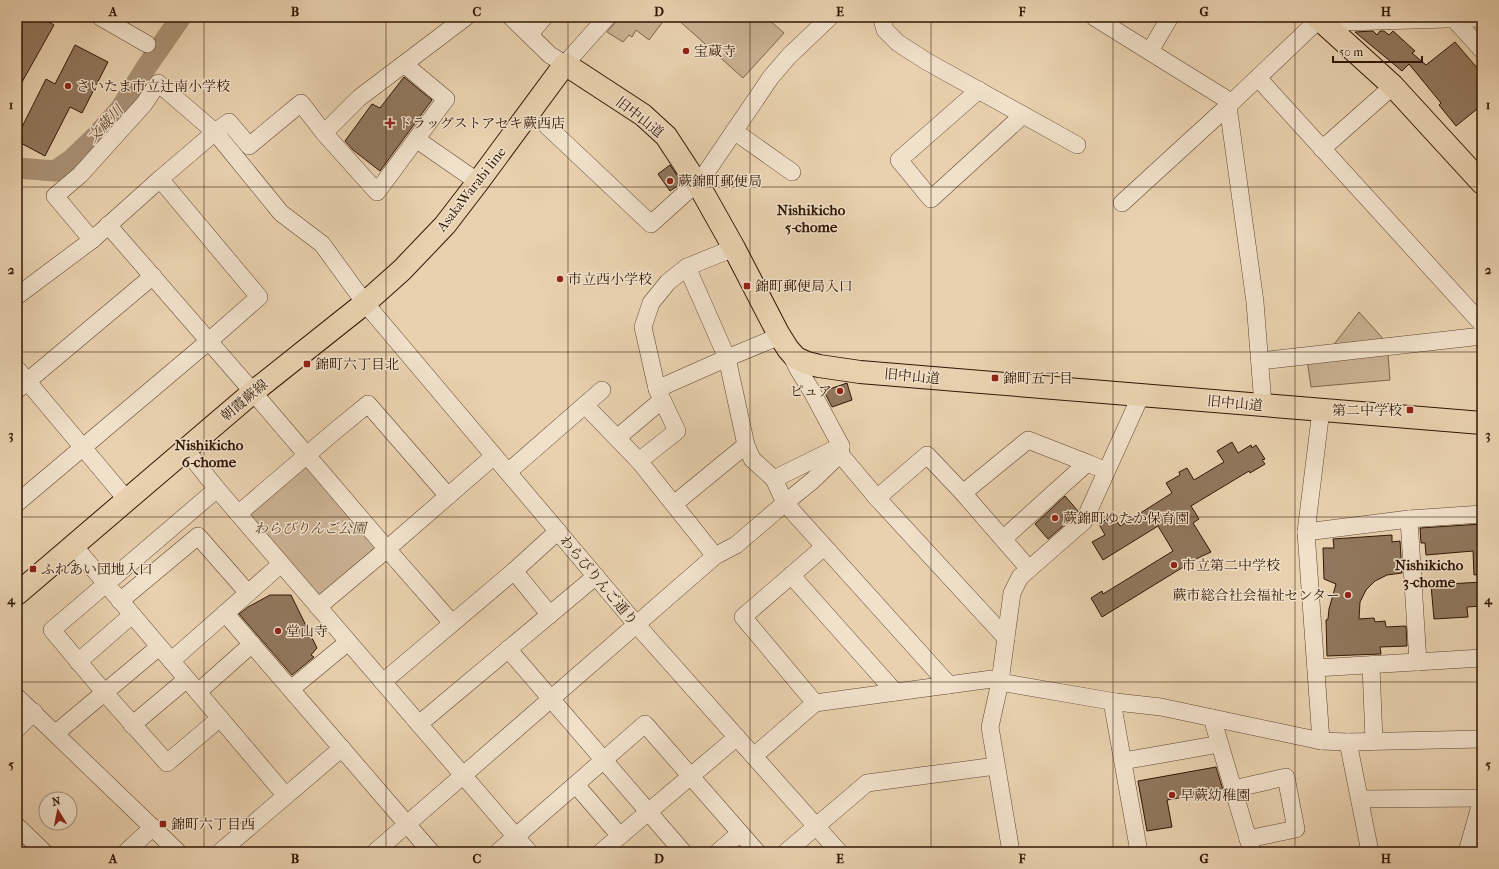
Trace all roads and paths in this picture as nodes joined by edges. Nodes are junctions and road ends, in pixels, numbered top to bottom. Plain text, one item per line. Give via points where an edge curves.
1 (100, 17) edge
2 (466, 17) edge
3 (511, 17) edge
4 (544, 17) edge
5 (607, 17) edge
6 (830, 17) edge
7 (1094, 17) edge
8 (1170, 17) edge
9 (1318, 17) edge
10 (885, 18) edge
11 (1482, 18) edge
12 (1454, 19) junction
13 (530, 34) junction
14 (147, 44) dead end
15 (1482, 50) edge
16 (1150, 51) junction
17 (404, 64) junction
18 (565, 64) junction
19 (1258, 78) junction
20 (1392, 86) junction
21 (979, 90) junction
22 (1227, 102) junction
23 (1023, 115) junction
24 (547, 126) dead end
25 (734, 131) junction
26 (215, 132) junction
27 (324, 133) junction
28 (416, 139) junction
29 (1077, 145) dead end
30 (1322, 149) junction
31 (792, 172) dead end
32 (160, 179) junction
33 (478, 182) junction
34 (697, 183) junction
35 (1482, 184) edge
36 (1122, 203) dead end
37 (108, 225) junction
38 (92, 240) junction
39 (734, 248) junction
40 (686, 266) junction
41 (153, 276) junction
42 (17, 296) edge
43 (365, 303) junction
44 (1482, 324) edge
45 (1482, 336) edge
46 (209, 341) junction
47 (784, 343) junction
48 (727, 358) junction
49 (1260, 361) junction
50 (20, 380) edge
51 (602, 390) dead end
52 (254, 392) junction
53 (660, 394) junction
54 (1141, 395) junction
55 (585, 405) junction
56 (1263, 406) junction
57 (1321, 410) junction
58 (1482, 423) edge
59 (617, 438) junction
60 (746, 445) junction
61 (83, 447) junction
62 (186, 450) junction
63 (840, 450) junction
64 (307, 455) junction
65 (494, 456) junction
66 (639, 461) junction
67 (1087, 463) junction
68 (1107, 471) junction
69 (508, 472) junction
70 (774, 479) junction
71 (217, 490) junction
72 (963, 493) junction
73 (448, 496) junction
74 (877, 498) junction
75 (128, 500) junction
76 (17, 503) edge
77 (785, 503) junction
78 (674, 504) junction
79 (238, 514) junction
80 (1482, 514) edge
81 (1409, 519) junction
82 (558, 531) junction
83 (1306, 532) junction
84 (1003, 539) junction
85 (74, 546) junction
86 (824, 547) junction
87 (387, 550) junction
88 (716, 556) junction
89 (281, 564) junction
90 (1029, 569) junction
91 (514, 571) junction
92 (791, 575) junction
93 (596, 576) junction
94 (106, 584) junction
95 (248, 593) junction
96 (17, 594) edge
97 (120, 601) junction
98 (318, 607) junction
99 (225, 613) junction
100 (132, 615) junction
101 (550, 615) junction
102 (452, 623) junction
103 (636, 624) junction
104 (1006, 638) junction
105 (348, 642) junction
106 (252, 644) junction
107 (159, 647) junction
108 (508, 649) junction
109 (1482, 658) edge
110 (171, 660) junction
111 (78, 662) junction
112 (1418, 662) junction
113 (1371, 665) junction
114 (1316, 668) junction
115 (383, 682) junction
116 (1000, 682) junction
117 (949, 685) junction
118 (192, 686) junction
119 (291, 689) junction
120 (104, 692) junction
121 (895, 692) junction
122 (17, 697) edge
123 (551, 698) junction
124 (1116, 702) junction
125 (815, 703) junction
126 (34, 712) junction
127 (220, 718) junction
128 (1212, 718) junction
129 (419, 724) junction
130 (132, 725) junction
131 (17, 729) edge
132 (56, 734) junction
133 (737, 737) junction
134 (1482, 739) edge
135 (1321, 741) junction
136 (1374, 741) junction
137 (1348, 742) junction
138 (1220, 744) junction
139 (342, 748) junction
140 (754, 756) junction
141 (604, 760) junction
142 (1123, 761) junction
143 (996, 766) junction
144 (463, 776) junction
145 (691, 776) junction
146 (576, 785) junction
147 (1233, 789) junction
148 (286, 796) junction
149 (1360, 798) junction
150 (1482, 798) edge
151 (648, 811) junction
152 (407, 824) junction
153 (17, 826) edge
154 (816, 826) junction
155 (153, 827) junction
156 (740, 833) junction
157 (516, 836) junction
158 (1250, 845) edge
159 (613, 846) edge
160 (44, 852) edge
161 (126, 852) edge
162 (178, 852) edge
163 (220, 852) edge
164 (376, 852) edge
165 (431, 852) edge
166 (498, 852) edge
167 (529, 852) edge
168 (683, 852) edge
169 (718, 852) edge
170 (756, 852) edge
171 (786, 852) edge
172 (839, 852) edge
173 (1011, 852) edge
174 (1139, 852) edge
175 (1370, 852) edge
176 (1466, 852) edge

1 - 14 street
2 - 17 street
3 - 13 street, 旧中山道
4 - 13 street
5 - 18 street
6 - 25 street via 771,77
7 - 16 street
8 - 16 street
9 - 12 street via 1344,22
9 - 19 street via 1312,26
9 - 20 main road
10 - 21 street via 885,30 898,43
11 - 12 street
12 - 15 street
13 - 18 street, 旧中山道 via 550,55
16 - 22 street
17 - 27 street via 359,98
17 - 28 street via 446,99
18 - 33 main road, AsakaWarabi line
18 - 34 main road, 旧中山道 via 654,124 666,136
19 - 22 street
19 - 30 street
20 - 30 street
20 - 35 main road
21 - 23 street
21 - 23 street via 899,160 931,200
22 - 36 street
22 - 49 street via 1255,302
23 - 29 street
24 - 34 street via 651,224
25 - 31 street
25 - 34 street
26 - 27 street via 229,122 249,146 301,103
26 - 32 street
26 - 38 street, わらびりんご通り via 158,83 144,104 80,176 55,196
26 - 43 street, わらびりんご通り via 281,213 322,244
27 - 28 street via 377,192
28 - 33 street
30 - 44 street
32 - 37 street
32 - 46 street via 259,297
33 - 43 main road, AsakaWarabi line via 445,224 402,270
34 - 39 main road, 旧中山道
37 - 38 street
37 - 41 street
38 - 42 street
39 - 40 street
39 - 47 main road, 旧中山道
40 - 48 street
40 - 53 street via 668,282 651,303 643,327
41 - 46 street
41 - 50 street
43 - 52 main road, 朝霞蕨線
43 - 65 street, わらびりんご通り
45 - 49 street
46 - 52 street
46 - 61 street
47 - 48 street
47 - 54 main road, 旧中山道 via 796,358 819,366
47 - 63 street via 811,390
48 - 53 street
48 - 60 street
49 - 56 street
50 - 61 street
51 - 55 street
52 - 62 main road, 朝霞蕨線
52 - 64 street
53 - 59 street
53 - 66 street via 677,431
54 - 56 main road, 旧中山道
54 - 68 street
55 - 59 street
55 - 69 street
56 - 57 main road, 旧中山道
57 - 58 main road, 旧中山道
57 - 83 street
59 - 66 street
60 - 70 street via 752,459
60 - 78 street
61 - 75 street
61 - 76 street
62 - 71 street
62 - 75 main road, 朝霞蕨線
63 - 70 street
63 - 74 street
63 - 77 street via 812,481
64 - 73 street via 368,404
64 - 79 street
64 - 87 street
65 - 69 street, わらびりんご通り
65 - 73 street
66 - 78 street
67 - 68 street
67 - 72 street via 1028,440
67 - 84 street
68 - 90 street via 1084,521
69 - 82 street, わらびりんご通り
70 - 77 street
71 - 79 street
71 - 94 street
72 - 74 street via 927,455
72 - 84 street
73 - 87 street
74 - 104 street
75 - 85 main road, 朝霞蕨線
77 - 86 street
77 - 88 street via 736,545
78 - 88 street
79 - 89 street
80 - 81 street
81 - 83 street
81 - 112 street
82 - 91 street
82 - 93 street, わらびりんご通り
83 - 114 street
84 - 90 street
85 - 94 street
85 - 96 main road, 朝霞蕨線
86 - 92 street
86 - 117 street
87 - 98 street
87 - 102 street
88 - 103 street
89 - 95 street
89 - 98 street
90 - 104 street via 1020,577 1012,593
91 - 101 street
91 - 102 street
92 - 121 street
92 - 125 street via 743,617
93 - 101 street
93 - 103 street, わらびりんご通り
94 - 97 street
94 - 111 street via 52,630
95 - 97 street via 198,536
95 - 99 street
97 - 100 street
98 - 105 street
99 - 106 street
99 - 110 street
100 - 107 street
100 - 111 street
101 - 108 street
102 - 115 street
103 - 123 street
103 - 133 street, わらびりんご通り
104 - 116 street
105 - 115 street
105 - 119 street
106 - 118 street
106 - 119 street
107 - 110 street
107 - 120 street
108 - 123 street
108 - 129 street
109 - 112 street
110 - 118 street
111 - 120 street
112 - 113 street
113 - 114 street
113 - 136 street
114 - 135 street
115 - 129 street
116 - 117 street via 992,679
116 - 124 street
116 - 143 street via 990,727
117 - 121 street
118 - 127 street
118 - 130 street
119 - 139 street
120 - 130 street
120 - 132 street
121 - 125 street
122 - 126 street
123 - 141 street
123 - 144 street
124 - 128 street via 1161,707
124 - 142 street via 1114,707
125 - 140 street
126 - 131 street
126 - 132 street
127 - 130 street via 167,763
127 - 148 street
128 - 135 street
128 - 138 street
129 - 144 street
132 - 155 street
133 - 140 street, わらびりんご通り
133 - 145 street
134 - 136 street
135 - 137 street
136 - 137 street
137 - 149 street
138 - 142 street
138 - 147 street
139 - 148 street
139 - 152 street
140 - 154 street, わらびりんご通り
141 - 145 street via 645,724
141 - 146 street
141 - 151 street
142 - 174 street
143 - 154 street via 868,783
143 - 173 street
144 - 152 street
144 - 157 street
145 - 151 street
145 - 156 street
146 - 157 street
146 - 159 street
147 - 158 street
147 - 158 street via 1286,777 1296,829
148 - 163 street
149 - 150 street
149 - 175 street
150 - 176 street
151 - 159 street
151 - 168 street
152 - 164 street
152 - 165 street
153 - 160 street
154 - 171 street
154 - 172 street, わらびりんご通り
155 - 161 street
155 - 162 street
156 - 169 street
156 - 170 street
157 - 166 street
157 - 167 street

